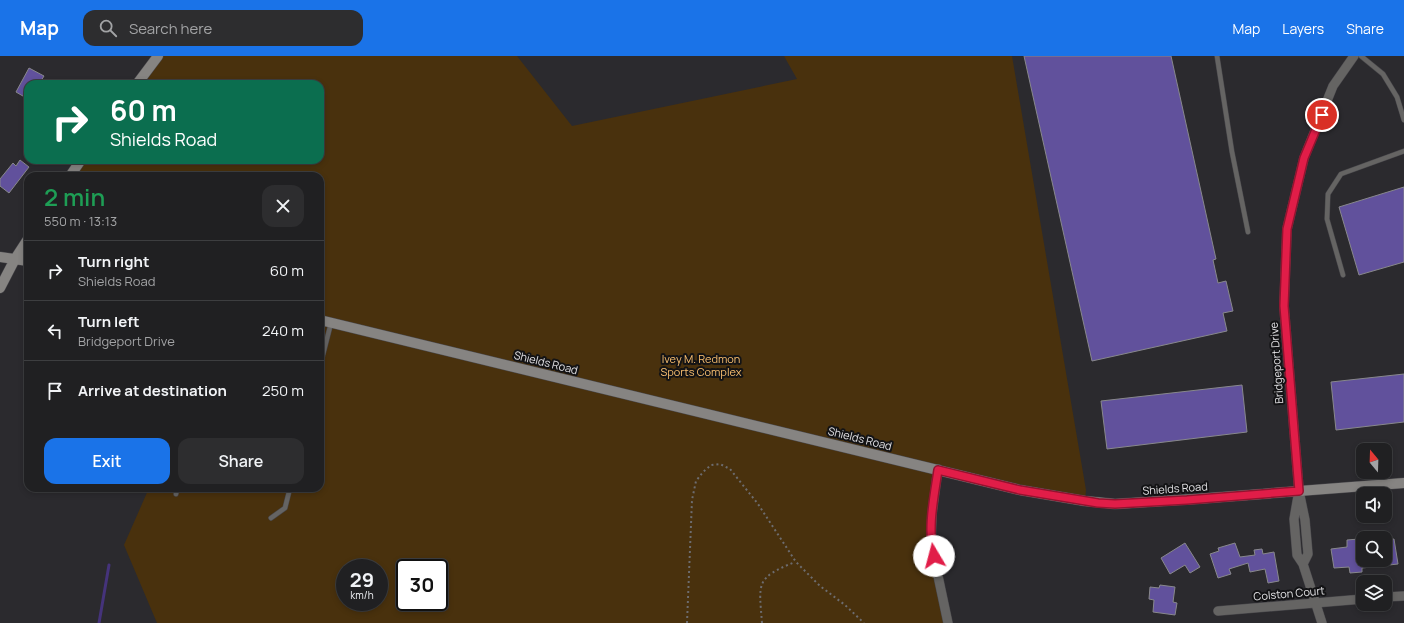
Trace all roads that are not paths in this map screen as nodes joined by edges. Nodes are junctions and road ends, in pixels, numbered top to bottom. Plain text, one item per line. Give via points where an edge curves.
1 (158, 56) edge
2 (1217, 56) edge
3 (1354, 56) edge
4 (1361, 56) edge
5 (140, 80) edge
6 (1404, 120) edge
7 (1404, 151) edge
8 (1248, 232) dead end
9 (24, 245) edge
10 (0, 257) edge
11 (15, 258) junction
12 (24, 260) edge
13 (1343, 275) dead end
14 (0, 288) edge
15 (324, 321) edge
16 (331, 323) junction
17 (324, 350) edge
18 (938, 470) junction
19 (1404, 483) edge
20 (1299, 491) junction
21 (289, 492) edge
22 (271, 518) dead end
23 (1404, 596) edge
24 (1392, 597) edge
25 (1356, 600) edge
26 (1315, 603) junction
27 (1218, 611) dead end
28 (948, 623) edge
29 (1322, 623) edge

1 - 5 street
2 - 8 lane
3 - 20 street, Bridgeport Drive via 1333,86 1304,158 1287,229 1284,306
4 - 6 lane via 1383,74 1397,97
7 - 13 lane via 1340,174 1328,194 1327,219
9 - 11 street
10 - 11 street
11 - 12 street
11 - 14 street
15 - 16 street, Shields Road
16 - 17 lane
16 - 18 street, Shields Road
18 - 20 street, Shields Road via 1020,490 1115,504
18 - 28 street via 931,543
19 - 20 street, Shields Road
20 - 26 street, Bridgeport Drive via 1308,554 1304,564
21 - 22 lane via 285,508
23 - 24 street
25 - 26 street, Colston Court
26 - 27 street, Colston Court
26 - 29 street

